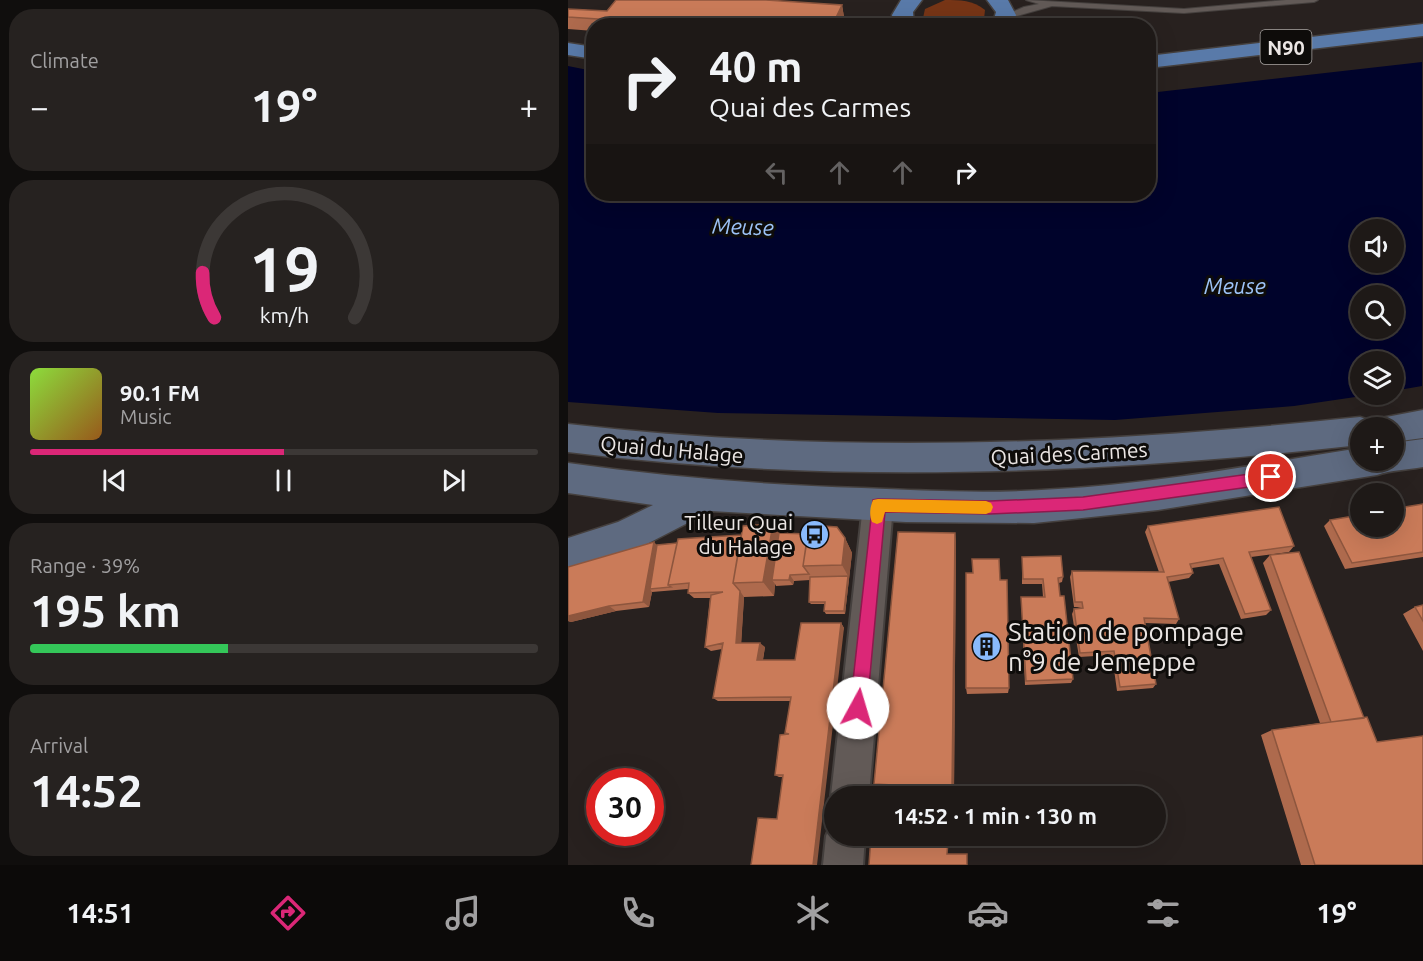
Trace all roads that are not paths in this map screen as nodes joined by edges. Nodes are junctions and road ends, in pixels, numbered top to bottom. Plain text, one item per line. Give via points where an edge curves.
1 (912, 0) edge
2 (1030, 0) edge
3 (1314, 0) edge
4 (1052, 4) junction
5 (1230, 4) edge
6 (1002, 14) edge
7 (901, 18) edge
8 (1423, 30) edge
9 (568, 49) edge
10 (586, 52) edge
11 (1156, 61) edge
12 (1423, 424) edge
13 (1404, 427) edge
14 (1350, 432) edge
15 (568, 438) edge
16 (1423, 453) edge
17 (568, 454) edge
18 (1404, 456) edge
19 (776, 458) junction
20 (1350, 464) edge
21 (568, 478) edge
22 (708, 495) junction
23 (878, 505) junction
24 (568, 555) edge
25 (851, 786) edge
26 (845, 846) edge
27 (843, 865) edge

1 - 7 main road
2 - 4 lane
3 - 5 lane
4 - 5 lane via 1184,10
4 - 6 lane
8 - 11 main road, N90
9 - 10 main road
12 - 13 main road
14 - 19 main road, Quai des Carmes via 1020,457
15 - 19 main road, Quai du Halage
16 - 18 main road
17 - 19 main road via 732,472
20 - 23 main road via 1083,504
21 - 22 main road, Quai du Halage
22 - 23 main road, Quai du Halage
22 - 24 main road via 626,536
23 - 25 street
26 - 27 street

